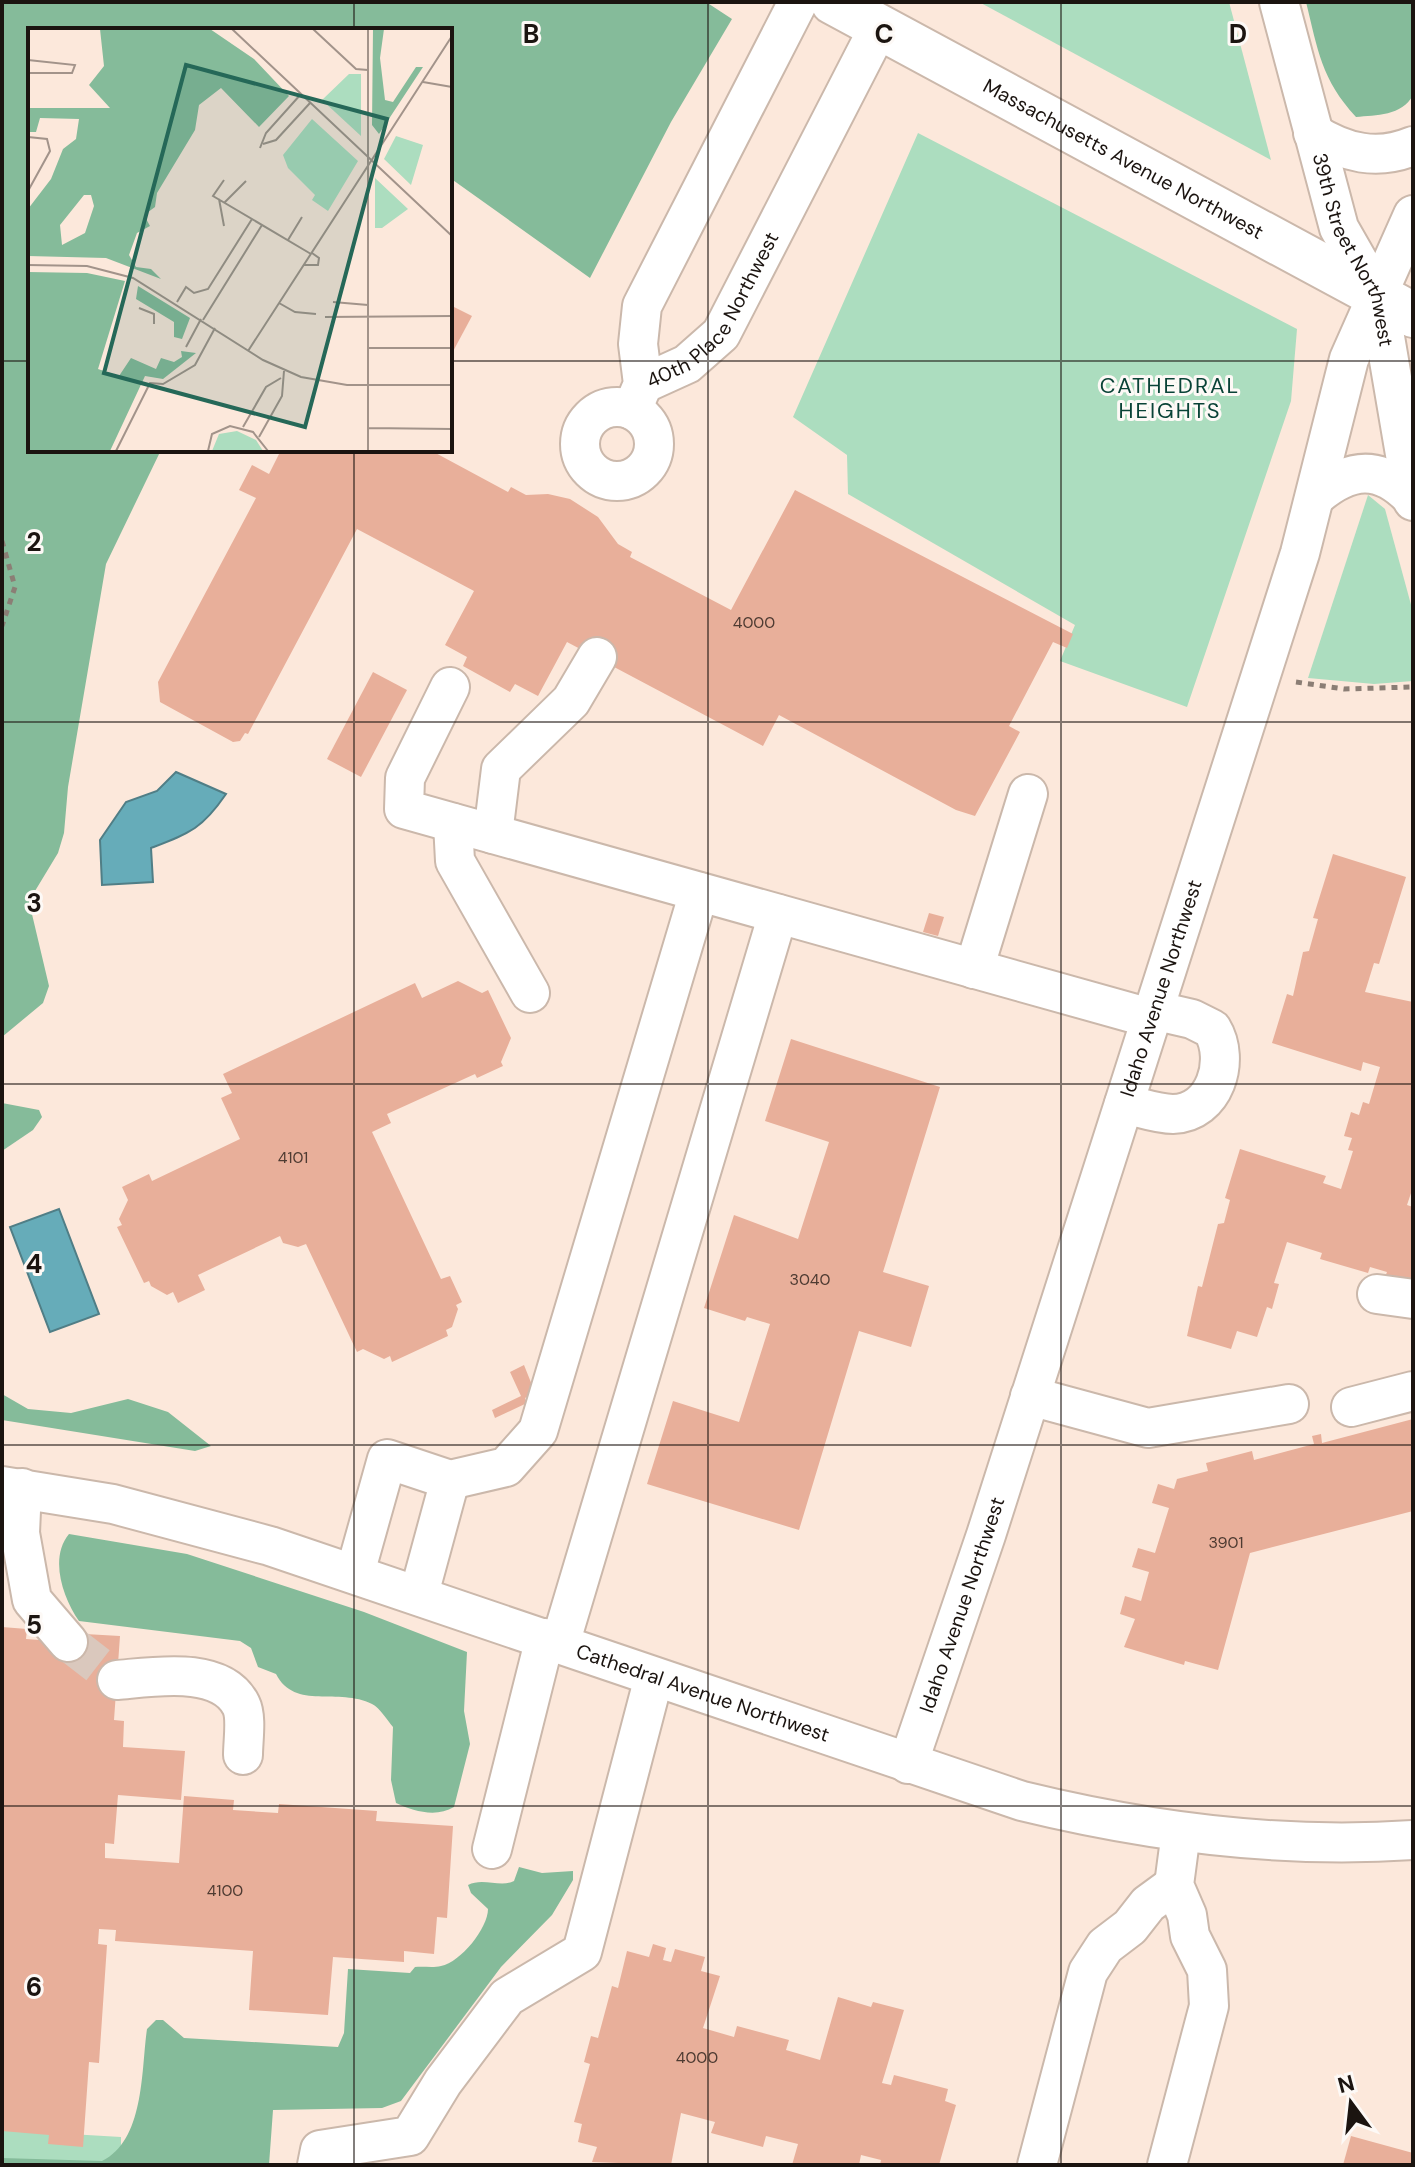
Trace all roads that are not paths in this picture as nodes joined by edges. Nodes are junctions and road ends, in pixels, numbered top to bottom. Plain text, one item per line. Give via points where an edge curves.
1 (798, 2) edge
2 (833, 2) edge
3 (1279, 2) edge
4 (879, 27) junction
5 (1313, 133) junction
6 (1413, 146) edge
7 (1413, 215) edge
8 (1396, 306) edge
9 (1315, 497) junction
10 (1413, 500) edge
11 (597, 657) dead end
12 (450, 687) dead end
13 (1028, 794) dead end
14 (453, 823) junction
15 (493, 834) junction
16 (699, 892) junction
17 (778, 914) junction
18 (974, 969) junction
19 (530, 993) dead end
20 (1152, 1014) junction
21 (1124, 1104) junction
22 (1413, 1391) edge
23 (1030, 1396) junction
24 (1289, 1404) dead end
25 (1351, 1407) dead end
26 (450, 1480) junction
27 (12, 1487) edge
28 (355, 1573) junction
29 (419, 1594) junction
30 (552, 1641) junction
31 (68, 1642) tunnel mouth
32 (654, 1677) junction
33 (117, 1680) tunnel mouth
34 (243, 1755) dead end
35 (908, 1764) junction
36 (1181, 1832) junction
37 (1413, 1840) edge
38 (492, 1849) dead end
39 (1174, 1885) junction
40 (317, 2165) edge
41 (1037, 2165) edge
42 (1167, 2165) edge

1 - 4 street, 40th Place Northwest via 642,306 637,397 721,334
2 - 4 main road, Massachusetts Avenue Northwest
3 - 5 street, 39th Street Northwest
4 - 8 main road, Massachusetts Avenue Northwest
5 - 6 street via 1353,153 1381,155
5 - 8 street, 39th Street Northwest via 1339,228
7 - 8 street, Idaho Avenue Northwest
8 - 9 street, Idaho Avenue Northwest via 1349,359
8 - 10 street, 39th Street Northwest
9 - 10 street via 1335,481 1358,474 1386,477
9 - 20 street, Idaho Avenue Northwest
11 - 15 street via 571,701 501,769
12 - 14 street via 405,778 404,809
13 - 18 street
14 - 15 street
14 - 19 street via 455,861
15 - 16 street
16 - 17 street
16 - 26 street via 538,1431 506,1467
17 - 18 street
17 - 30 street
18 - 20 street
20 - 21 street, Idaho Avenue Northwest
20 - 21 street via 1192,1019 1212,1029 1221,1054 1218,1082 1196,1105 1176,1114
21 - 23 street, Idaho Avenue Northwest
22 - 25 street
23 - 24 street via 1148,1428
23 - 35 street, Idaho Avenue Northwest
26 - 28 street via 387,1459
26 - 29 street
27 - 28 street, Cathedral Avenue Northwest via 162,1516
27 - 31 street via 32,1600
28 - 29 street, Cathedral Avenue Northwest
29 - 30 street, Cathedral Avenue Northwest
30 - 32 street, Cathedral Avenue Northwest
30 - 38 street
32 - 35 street, Cathedral Avenue Northwest
32 - 40 street via 582,1952 507,1997 410,2136 320,2150
33 - 34 street via 200,1678 230,1690 243,1707
35 - 36 street, Cathedral Avenue Northwest via 1022,1801
36 - 37 street, Cathedral Avenue Northwest via 1304,1841
36 - 39 street
39 - 41 street via 1105,1946 1088,1972
39 - 42 street via 1207,1970 1209,2006

